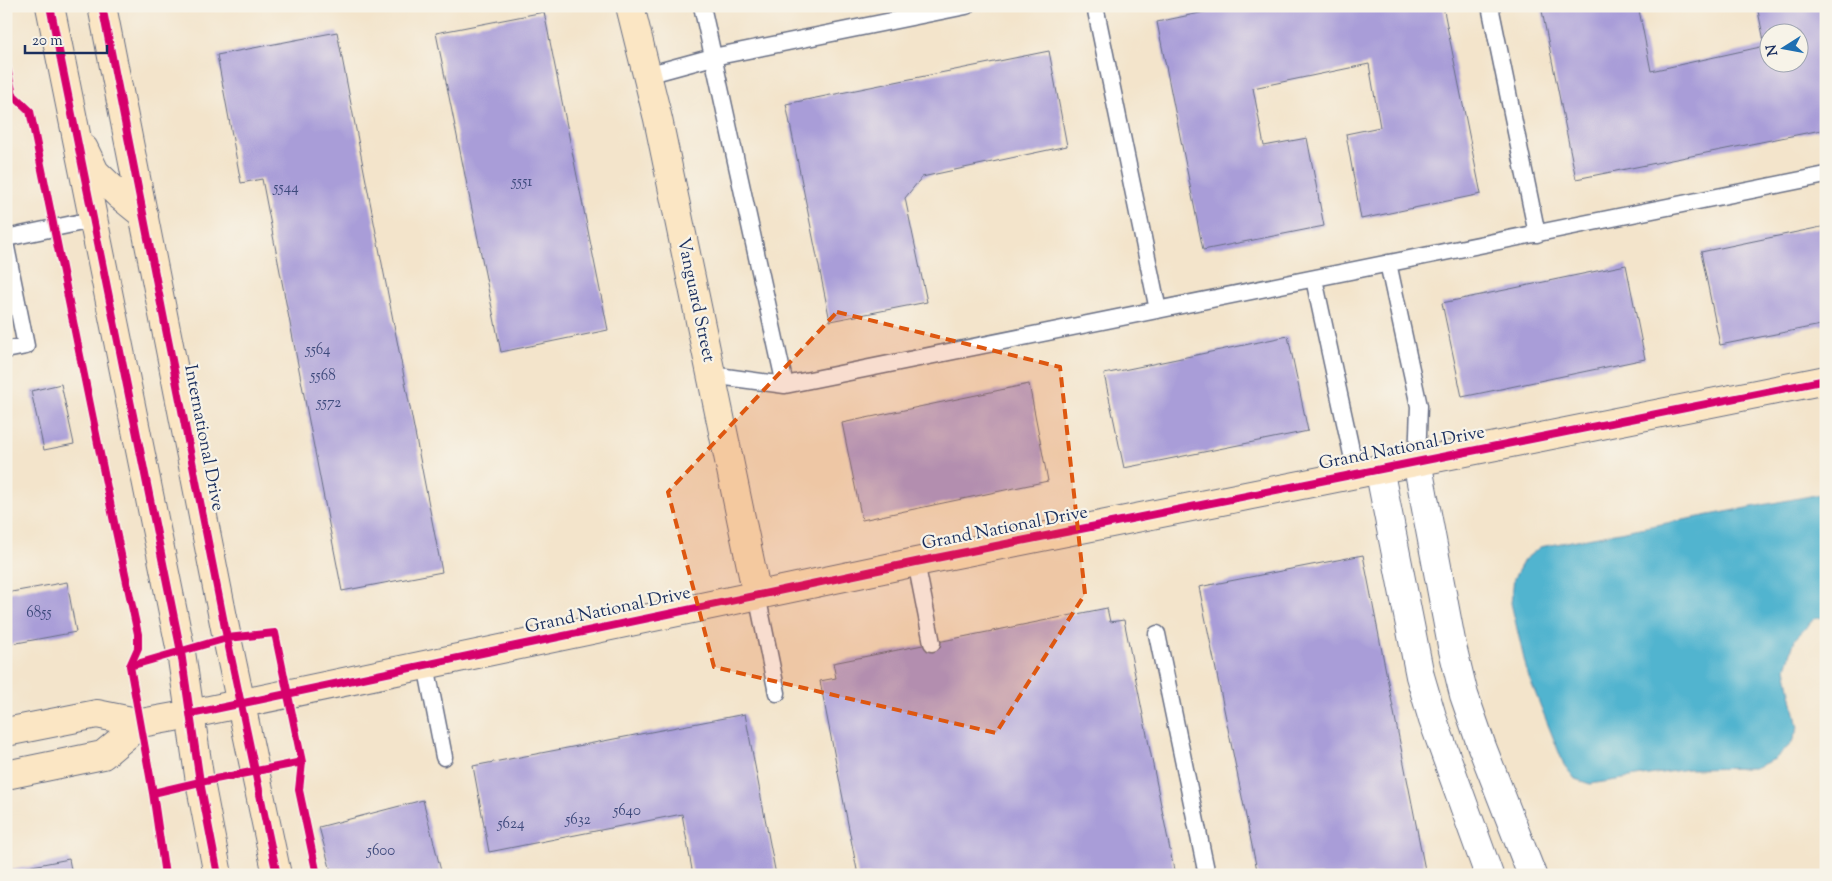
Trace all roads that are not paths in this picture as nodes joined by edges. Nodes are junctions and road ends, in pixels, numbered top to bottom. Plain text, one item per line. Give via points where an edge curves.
1 (50, 6) edge
2 (102, 6) edge
3 (630, 6) edge
4 (702, 6) edge
5 (966, 6) edge
6 (1095, 6) edge
7 (1490, 6) edge
8 (713, 57) junction
9 (647, 75) junction
10 (74, 130) junction
11 (1826, 175) edge
12 (144, 215) junction
13 (92, 220) junction
14 (1537, 234) junction
15 (6, 238) edge
16 (6, 247) edge
17 (1388, 263) junction
18 (1314, 279) junction
19 (1158, 310) junction
20 (6, 350) edge
21 (711, 375) junction
22 (1826, 380) edge
23 (785, 385) junction
24 (1417, 461) junction
25 (1367, 471) junction
26 (916, 562) junction
27 (757, 595) junction
28 (1157, 634) dead end
29 (932, 643) dead end
30 (426, 665) junction
31 (777, 693) dead end
32 (241, 704) junction
33 (191, 714) junction
34 (141, 723) junction
35 (6, 732) edge
36 (444, 757) dead end
37 (6, 775) edge
38 (218, 875) edge
39 (277, 875) edge
40 (1207, 875) edge
41 (1489, 875) edge
42 (1532, 875) edge

1 - 10 street
2 - 12 street, International Drive
3 - 9 street, Vanguard Street
4 - 8 lane
5 - 8 lane
6 - 19 lane
7 - 14 lane
8 - 9 lane
8 - 23 lane
9 - 21 street, Vanguard Street
10 - 12 street via 96,172
10 - 13 street
11 - 14 lane
12 - 32 street, International Drive
13 - 15 lane
13 - 33 street
14 - 17 lane
16 - 20 lane via 26,346
17 - 18 lane
17 - 24 lane via 1419,406
18 - 19 lane
18 - 25 lane
19 - 23 lane
21 - 23 lane
21 - 27 street, Vanguard Street
22 - 24 street, Grand National Drive
24 - 25 street, Grand National Drive
24 - 42 street via 1464,694
25 - 26 street, Grand National Drive
25 - 41 street via 1432,720
26 - 27 street, Grand National Drive
26 - 29 lane
27 - 30 street, Grand National Drive
27 - 31 lane
28 - 40 lane
30 - 32 street, Grand National Drive
30 - 36 lane
32 - 33 street, Grand National Drive
32 - 39 street, International Drive
33 - 34 street, Grand National Drive
33 - 38 street
34 - 35 street, Grand National Drive via 98,714
34 - 37 street, Grand National Drive via 103,755

